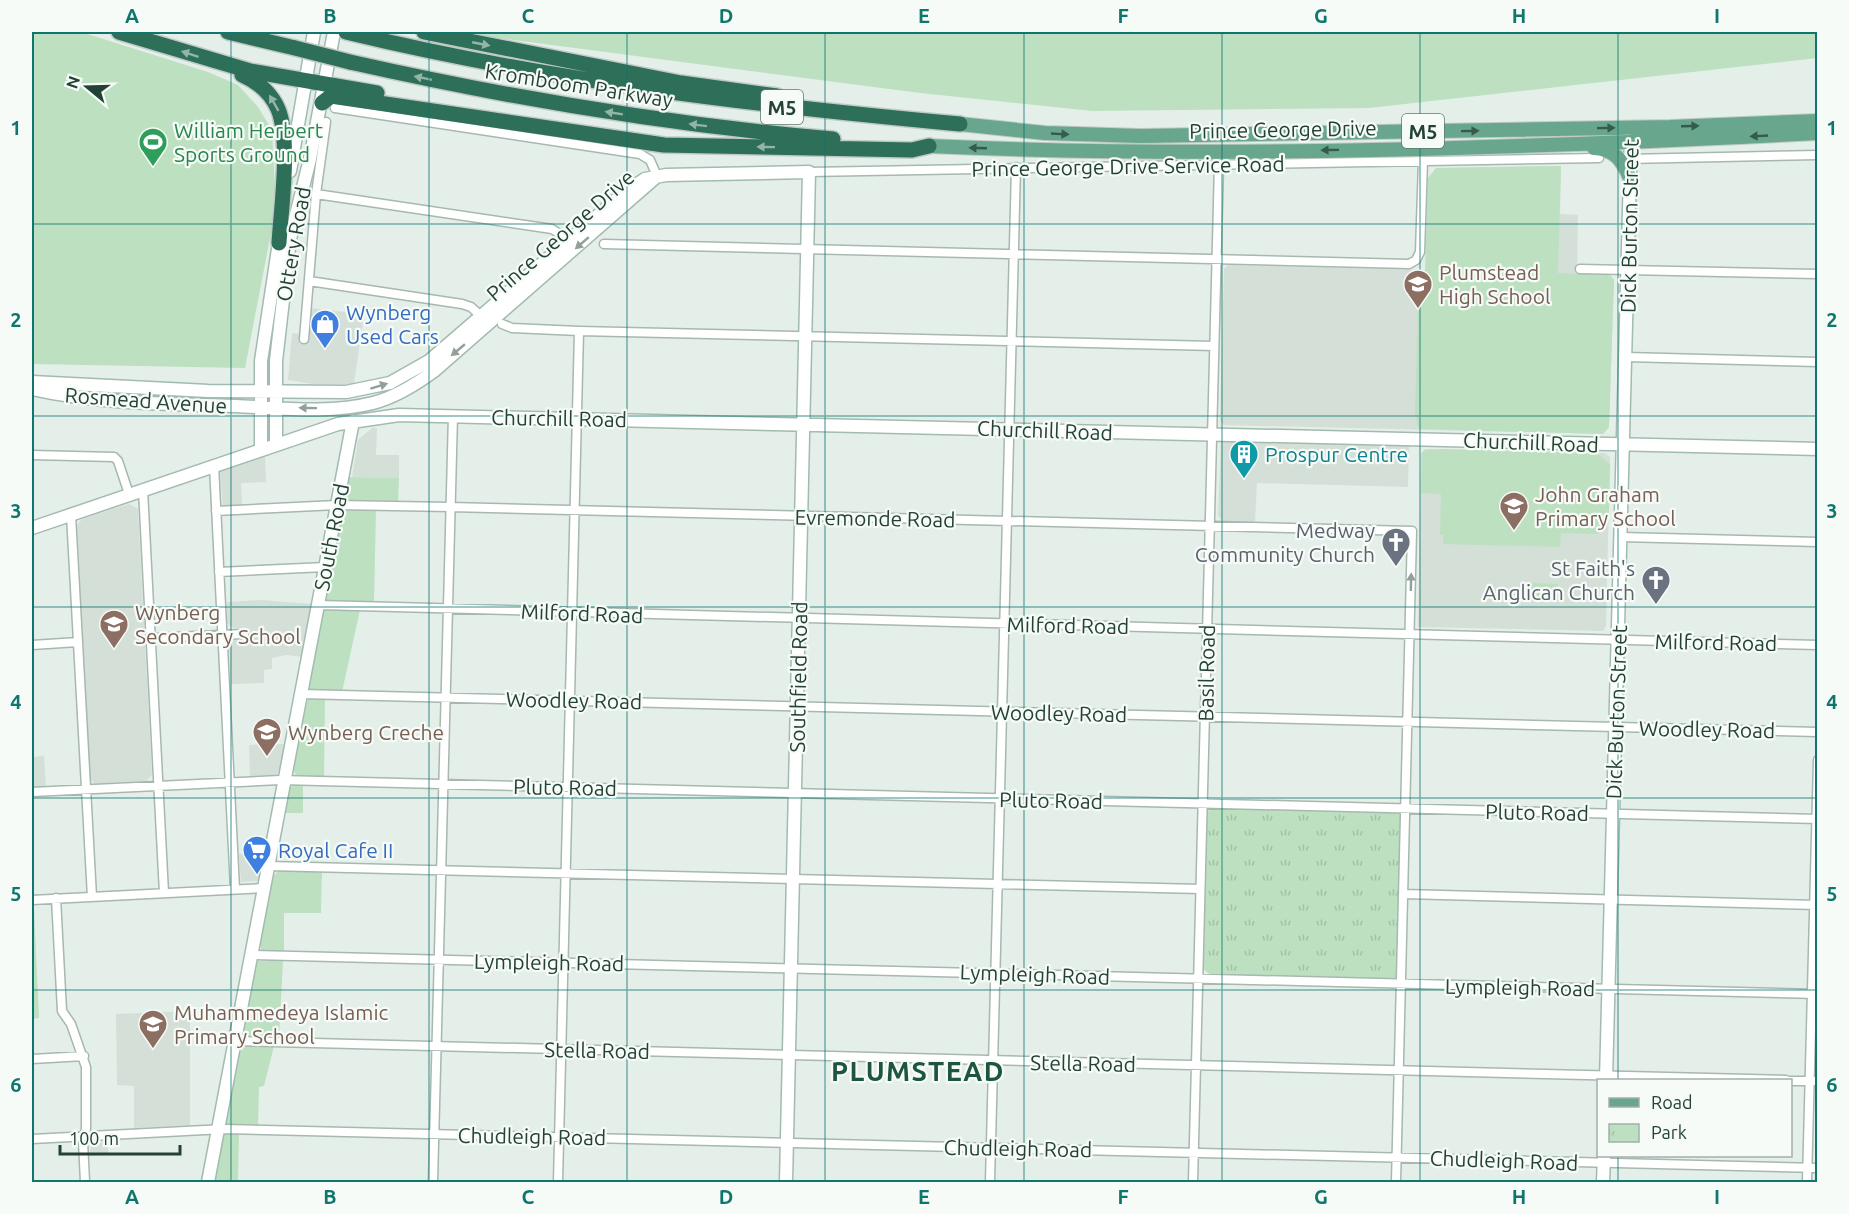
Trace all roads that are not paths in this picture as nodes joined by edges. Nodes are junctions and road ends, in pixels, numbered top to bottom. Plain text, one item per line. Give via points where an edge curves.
1 (118, 32) edge
2 (228, 32) edge
3 (314, 32) edge
4 (334, 32) edge
5 (424, 32) edge
6 (351, 33) edge
7 (213, 61) junction
8 (304, 80) junction
9 (325, 84) junction
10 (328, 106) junction
11 (473, 116) junction
12 (1818, 121) edge
13 (326, 122) dead end
14 (960, 124) junction
15 (1818, 133) edge
16 (1631, 135) junction
17 (1536, 144) junction
18 (929, 146) junction
19 (1818, 154) edge
20 (1599, 158) dead end
21 (1626, 159) junction
22 (1423, 161) junction
23 (1219, 164) junction
24 (1016, 168) junction
25 (809, 172) junction
26 (657, 176) junction
27 (1629, 176) joint
28 (316, 194) junction
29 (569, 240) junction
30 (279, 243) junction
31 (604, 244) dead end
32 (808, 249) junction
33 (1014, 253) junction
34 (1216, 259) junction
35 (1580, 269) dead end
36 (1628, 270) junction
37 (1818, 274) edge
38 (309, 281) junction
39 (481, 316) junction
40 (502, 324) dead end
41 (579, 331) junction
42 (805, 336) junction
43 (304, 339) dead end
44 (1011, 342) junction
45 (1215, 346) junction
46 (1626, 357) junction
47 (1818, 362) edge
48 (32, 381) edge
49 (32, 389) edge
50 (261, 392) junction
51 (276, 392) junction
52 (261, 407) junction
53 (276, 407) junction
54 (453, 415) junction
55 (576, 418) junction
56 (354, 421) junction
57 (804, 423) junction
58 (1009, 429) junction
59 (1212, 434) junction
60 (1622, 444) junction
61 (276, 445) junction
62 (261, 449) junction
63 (1818, 449) edge
64 (32, 455) edge
65 (214, 465) junction
66 (143, 490) junction
67 (129, 494) junction
68 (337, 505) junction
69 (450, 507) junction
70 (574, 510) junction
71 (216, 511) junction
72 (71, 515) junction
73 (802, 516) junction
74 (1007, 521) junction
75 (1210, 527) junction
76 (32, 528) edge
77 (1620, 537) junction
78 (1818, 542) edge
79 (326, 567) junction
80 (219, 572) junction
81 (318, 605) junction
82 (447, 609) junction
83 (572, 613) junction
84 (800, 618) junction
85 (1004, 624) junction
86 (1207, 628) junction
87 (244, 634) dead end
88 (1410, 634) junction
89 (222, 635) junction
90 (151, 638) junction
91 (1617, 640) junction
92 (78, 642) junction
93 (32, 645) edge
94 (1818, 645) edge
95 (301, 694) junction
96 (445, 698) junction
97 (569, 700) junction
98 (797, 706) junction
99 (1002, 712) junction
100 (1204, 716) junction
101 (1408, 722) junction
102 (1615, 727) junction
103 (1818, 732) edge
104 (1818, 760) edge
105 (285, 780) junction
106 (230, 782) junction
107 (443, 784) junction
108 (158, 786) junction
109 (567, 787) junction
110 (86, 790) junction
111 (32, 792) edge
112 (795, 794) junction
113 (1000, 799) junction
114 (1203, 804) junction
115 (1406, 809) junction
116 (1613, 814) junction
117 (1817, 819) edge
118 (269, 866) junction
119 (440, 869) junction
120 (565, 873) junction
121 (793, 879) junction
122 (998, 884) junction
123 (264, 888) junction
124 (235, 889) junction
125 (1200, 889) junction
126 (164, 893) junction
127 (1404, 894) junction
128 (92, 897) junction
129 (56, 898) junction
130 (1611, 899) junction
131 (32, 900) edge
132 (1816, 904) edge
133 (252, 955) junction
134 (439, 959) junction
135 (563, 962) junction
136 (791, 968) junction
137 (995, 973) junction
138 (1198, 979) junction
139 (1402, 984) junction
140 (1609, 988) junction
141 (1815, 994) edge
142 (235, 1041) junction
143 (436, 1046) junction
144 (561, 1049) junction
145 (789, 1055) junction
146 (84, 1056) junction
147 (32, 1059) edge
148 (993, 1061) junction
149 (1196, 1065) junction
150 (1400, 1070) junction
151 (1606, 1078) edge
152 (1667, 1079) edge
153 (1792, 1081) edge
154 (1813, 1081) edge
155 (218, 1129) junction
156 (434, 1133) junction
157 (559, 1136) junction
158 (85, 1137) junction
159 (32, 1139) edge
160 (787, 1142) junction
161 (991, 1148) junction
162 (1194, 1153) junction
163 (1397, 1157) junction
164 (1604, 1159) edge
165 (1807, 1167) junction
166 (1818, 1168) edge
167 (85, 1182) edge
168 (208, 1182) edge
169 (433, 1182) edge
170 (558, 1182) edge
171 (786, 1182) edge
172 (990, 1182) edge
173 (1193, 1182) edge
174 (1396, 1182) edge
175 (1604, 1182) edge
176 (1807, 1182) edge

7 -> 1 highway
18 -> 2 highway, Kromboom Parkway / M5, bridge via 787,135 630,116 498,94
3 - 8 street, Ottery Road
4 - 9 street, Ottery Road
5 -> 14 highway via 681,83 893,111
6 - 14 highway, Kromboom Parkway / M5 via 503,65 676,94
7 - 8 highway
30 -> 7 highway via 283,167 282,125 277,108 255,81
8 - 9 highway
8 - 30 street, Ottery Road
9 - 10 street, Ottery Road
9 - 11 highway
10 - 11 highway via 331,96
10 - 26 street via 640,154 650,160
10 - 51 street, Ottery Road via 290,239
18 -> 11 highway via 912,150 664,145
16 -> 12 main road, Prince George Drive / M5
13 - 28 street
14 -> 16 main road, Prince George Drive / M5 via 1045,133 1141,136
15 -> 16 main road, Prince George Drive / M5
16 - 17 main road, Prince George Drive / M5
16 - 21 street, Dick Burton Street
17 -> 18 main road, Prince George Drive / M5 via 1153,152
17 - 21 main road via 1600,148
19 - 21 street
20 - 22 street, Prince George Drive Service Road
21 - 27 main road
22 - 23 street, Prince George Drive Service Road
22 - 34 street via 1420,252 1412,264
23 - 24 street, Prince George Drive Service Road
23 - 34 street, Basil Road
24 - 25 street, Prince George Drive Service Road
24 - 33 street
25 - 26 street, Prince George Drive Service Road
25 - 32 street, Southfield Road
26 - 29 street, Prince George Drive via 639,182
26 -> 53 street, Prince George Drive via 417,384 360,406
27 - 36 street, Dick Burton Street
28 - 29 street via 552,229
28 - 38 street
29 - 39 street, Prince George Drive
30 - 50 street, Ottery Road via 263,339
31 - 32 street
32 - 33 street
32 - 42 street, Southfield Road
33 - 34 street
33 - 44 street
34 - 45 street, Basil Road
35 - 36 street
36 - 37 street
36 - 46 street, Dick Burton Street
38 - 39 street via 462,304
38 - 43 street
51 -> 39 street, Prince George Drive via 353,392 390,383 429,361
40 - 41 street via 512,328
41 - 42 street
41 - 55 street
42 - 44 street
42 - 57 street, Southfield Road
44 - 45 street
44 - 58 street
45 - 59 street, Basil Road
46 - 47 street
46 - 60 street, Dick Burton Street
48 - 50 street, Rosmead Avenue
49 - 52 street, Rosmead Avenue via 94,400
50 - 51 street, Prince George Drive
50 - 52 street, Ottery Road
51 - 53 street, Ottery Road
52 - 53 street, Prince George Drive
52 - 62 street, Ottery Road
53 - 61 street, Ottery Road
54 - 55 street, Churchill Road
54 - 56 street, Churchill Road via 399,415
54 - 69 street
55 - 57 street, Churchill Road
55 - 70 street
56 - 61 street, Churchill Road
56 - 68 street, South Road
57 - 58 street, Churchill Road
57 - 73 street, Southfield Road
58 - 59 street, Churchill Road
58 - 74 street
59 - 60 street, Churchill Road
59 - 75 street, Basil Road
60 - 63 street, Churchill Road
60 - 77 street, Dick Burton Street
61 - 62 street
62 - 65 street
64 - 67 street via 114,457
65 - 66 street
65 - 71 street
66 - 67 street
66 - 90 street
67 - 72 street
68 - 69 street, Evremonde Road
68 - 71 street, Evremonde Road
68 - 79 street, South Road
69 - 70 street, Evremonde Road
69 - 82 street
70 - 73 street, Evremonde Road
70 - 83 street
71 - 80 street
72 - 76 street
72 - 92 street
73 - 74 street, Evremonde Road
73 - 84 street, Southfield Road
74 - 75 street, Evremonde Road
74 - 85 street
75 - 86 street, Basil Road
88 -> 75 street, Evremonde Road via 1412,531
77 - 78 street
77 - 91 street, Dick Burton Street
79 - 80 street
79 - 81 street, South Road
80 - 89 street
81 - 82 street, Milford Road
81 - 95 street, South Road
82 - 83 street, Milford Road
82 - 96 street
83 - 84 street, Milford Road
83 - 97 street
84 - 85 street, Milford Road
84 - 98 street, Southfield Road
85 - 86 street, Milford Road
85 - 99 street
86 - 88 street, Milford Road
86 - 100 street, Basil Road
87 - 89 street
88 - 91 street, Milford Road
88 - 101 street
89 - 90 street
89 - 106 street
90 - 108 street
91 - 94 street, Milford Road
91 - 102 street, Dick Burton Street
92 - 93 street
92 - 110 street
95 - 96 street, Woodley Road
95 - 105 street, South Road
96 - 97 street, Woodley Road
96 - 107 street
97 - 98 street, Woodley Road
97 - 109 street
98 - 99 street, Woodley Road
98 - 112 street, Southfield Road
99 - 100 street, Woodley Road
99 - 113 street
100 - 101 street, Woodley Road
100 - 114 street, Basil Road
101 - 102 street, Woodley Road
101 - 115 street
102 - 103 street, Woodley Road
102 - 116 street, Dick Burton Street
104 - 117 street
105 - 106 street, Pluto Road
105 - 107 street, Pluto Road
105 - 118 street, South Road
106 - 108 street, Pluto Road
106 - 124 street
107 - 109 street, Pluto Road
107 - 119 street
108 - 110 street, Pluto Road
108 - 126 street
109 - 112 street, Pluto Road
109 - 120 street
110 - 111 street, Pluto Road
110 - 128 street
112 - 113 street, Pluto Road
112 - 121 street, Southfield Road
113 - 114 street, Pluto Road
113 - 122 street
114 - 115 street, Pluto Road
114 - 125 street, Basil Road
115 - 116 street, Pluto Road
115 - 127 street
116 - 117 street, Pluto Road
116 - 130 street, Dick Burton Street
117 - 132 street
118 - 119 street
118 - 123 street, South Road
119 - 120 street
119 - 134 street
120 - 121 street
120 - 135 street
121 - 122 street
121 - 136 street, Southfield Road
122 - 125 street
122 - 137 street
123 - 124 street
123 - 133 street, South Road
124 - 126 street
125 - 138 street, Basil Road
126 - 128 street
127 - 130 street
127 - 139 street
128 - 129 street
129 - 131 street
129 - 146 street via 62,1011
130 - 132 street
130 - 140 street, Dick Burton Street
132 - 141 street
133 - 134 street, Lympleigh Road
133 - 142 street, South Road
134 - 135 street, Lympleigh Road
134 - 143 street
135 - 136 street, Lympleigh Road
135 - 144 street
136 - 137 street, Lympleigh Road
136 - 145 street, Southfield Road
137 - 138 street, Lympleigh Road
137 - 148 street
138 - 139 street, Lympleigh Road
138 - 149 street, Basil Road
139 - 140 street, Lympleigh Road
139 - 150 street
140 - 141 street, Lympleigh Road
140 - 151 street, Dick Burton Street
141 - 154 street
142 - 143 street, Stella Road
142 - 155 street, South Road
143 - 144 street, Stella Road
143 - 156 street
144 - 145 street, Stella Road
144 - 157 street
145 - 148 street, Stella Road
145 - 160 street, Southfield Road
146 - 147 street
146 - 158 street
148 - 149 street, Stella Road
148 - 161 street
149 - 150 street, Stella Road
149 - 162 street, Basil Road
150 - 151 street, Stella Road
150 - 163 street
151 - 152 street, Stella Road
153 - 154 street, Stella Road
154 - 165 street
155 - 156 street, Chudleigh Road
155 - 158 street, Chudleigh Road
155 - 168 street, South Road
156 - 157 street, Chudleigh Road
156 - 169 street
157 - 160 street, Chudleigh Road
157 - 170 street
158 - 159 street, Chudleigh Road
158 - 167 street
160 - 161 street, Chudleigh Road
160 - 171 street, Southfield Road
161 - 162 street, Chudleigh Road
161 - 172 street
162 - 163 street, Chudleigh Road
162 - 173 street, Basil Road
163 - 164 street, Chudleigh Road
163 - 174 street
164 - 165 street, Chudleigh Road
164 - 175 street
165 - 166 street, Chudleigh Road
165 - 176 street

